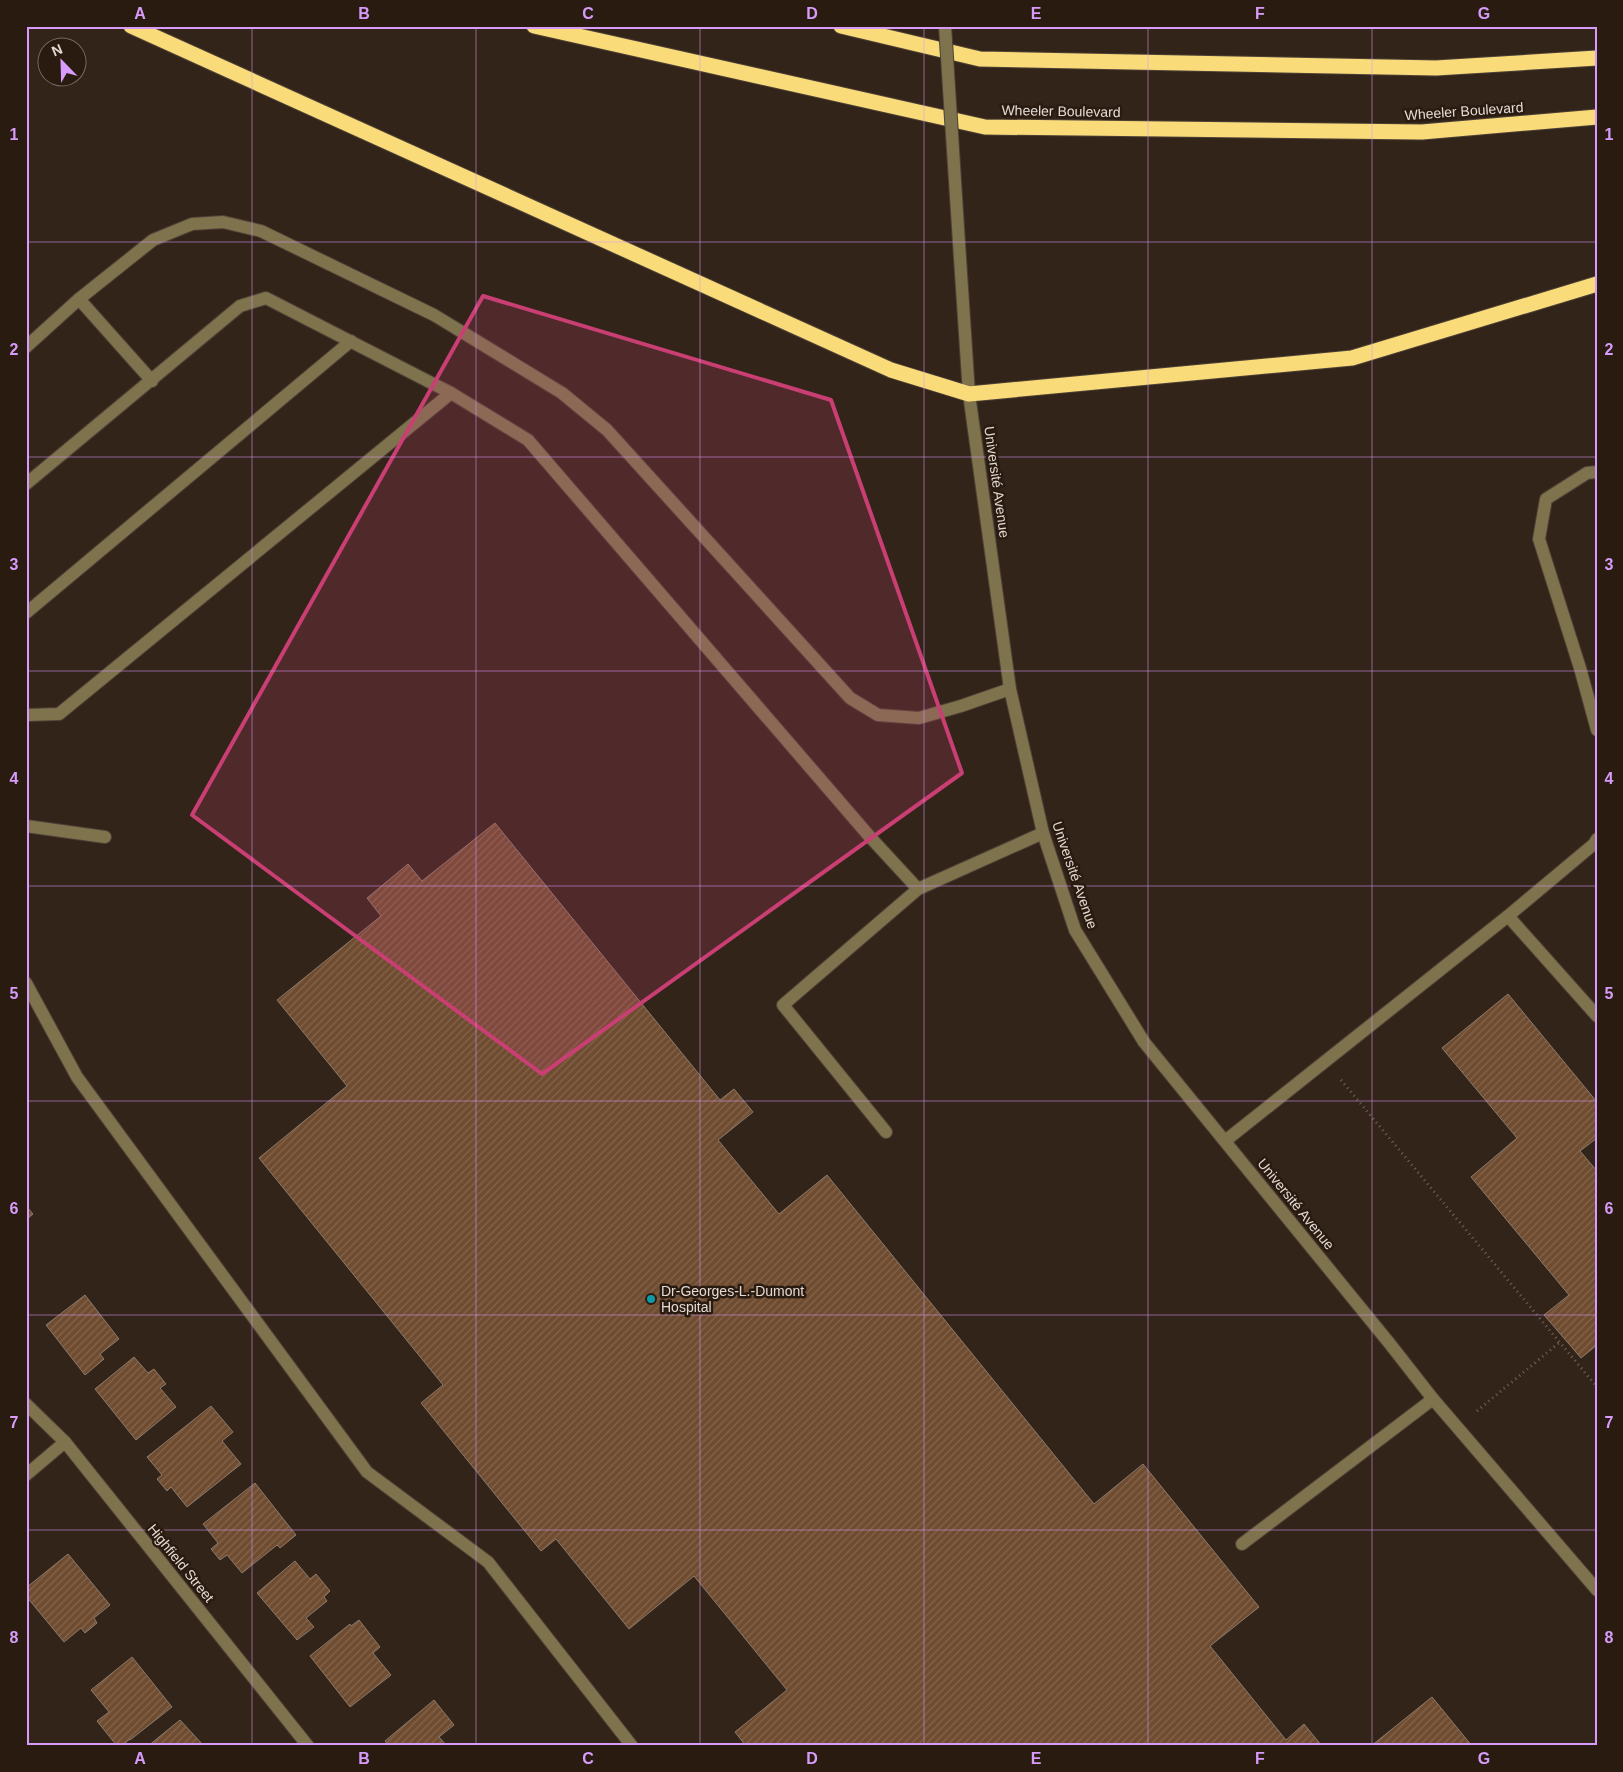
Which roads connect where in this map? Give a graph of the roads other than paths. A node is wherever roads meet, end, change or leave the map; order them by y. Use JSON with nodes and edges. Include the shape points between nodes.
{"nodes":[{"id":1,"x":131,"y":26,"type":"edge"},
{"id":2,"x":534,"y":26,"type":"edge"},
{"id":3,"x":841,"y":26,"type":"edge"},
{"id":4,"x":945,"y":26,"type":"edge"},
{"id":5,"x":1597,"y":58,"type":"edge"},
{"id":6,"x":1597,"y":117,"type":"edge"},
{"id":7,"x":1597,"y":284,"type":"edge"},
{"id":8,"x":79,"y":299,"type":"junction"},
{"id":9,"x":351,"y":342,"type":"junction"},
{"id":10,"x":26,"y":347,"type":"edge"},
{"id":11,"x":152,"y":381,"type":"junction"},
{"id":12,"x":451,"y":393,"type":"junction"},
{"id":13,"x":969,"y":394,"type":"junction"},
{"id":14,"x":1597,"y":472,"type":"edge"},
{"id":15,"x":26,"y":484,"type":"edge"},
{"id":16,"x":26,"y":613,"type":"edge"},
{"id":17,"x":1010,"y":689,"type":"junction"},
{"id":18,"x":26,"y":715,"type":"edge"},
{"id":19,"x":1597,"y":730,"type":"edge"},
{"id":20,"x":26,"y":826,"type":"edge"},
{"id":21,"x":1043,"y":833,"type":"junction"},
{"id":22,"x":105,"y":837,"type":"dead end"},
{"id":23,"x":1596,"y":843,"type":"edge"},
{"id":24,"x":918,"y":889,"type":"junction"},
{"id":25,"x":1508,"y":916,"type":"junction"},
{"id":26,"x":26,"y":983,"type":"edge"},
{"id":27,"x":1597,"y":1016,"type":"edge"},
{"id":28,"x":886,"y":1132,"type":"dead end"},
{"id":29,"x":1225,"y":1140,"type":"junction"},
{"id":30,"x":1433,"y":1399,"type":"junction"},
{"id":31,"x":26,"y":1404,"type":"edge"},
{"id":32,"x":65,"y":1442,"type":"junction"},
{"id":33,"x":26,"y":1475,"type":"edge"},
{"id":34,"x":1242,"y":1544,"type":"dead end"},
{"id":35,"x":1596,"y":1589,"type":"edge"},
{"id":36,"x":308,"y":1746,"type":"edge"},
{"id":37,"x":632,"y":1746,"type":"edge"}],
"edges":[{"from":1,"to":13,"type":"highway","via":[[890,370]]},
{"from":2,"to":6,"type":"highway","name":"Wheeler Boulevard","via":[[985,127],[1422,132]]},
{"from":3,"to":5,"type":"highway","via":[[980,58],[1436,68]]},
{"from":4,"to":13,"type":"street","name":"Université Avenue","bridge":true},
{"from":7,"to":13,"type":"highway","via":[[1352,358]]},
{"from":8,"to":10,"type":"street"},
{"from":8,"to":11,"type":"street"},
{"from":8,"to":17,"type":"street","via":[[153,240],[192,224],[223,222],[262,231],[434,315],[562,393],[607,430],[850,698],[878,715],[919,718]]},
{"from":9,"to":11,"type":"street","via":[[266,298],[240,306]]},
{"from":9,"to":12,"type":"street"},
{"from":9,"to":16,"type":"street"},
{"from":11,"to":15,"type":"street"},
{"from":12,"to":18,"type":"street","via":[[59,714]]},
{"from":12,"to":24,"type":"street","via":[[528,440]]},
{"from":13,"to":17,"type":"street","name":"Université Avenue"},
{"from":14,"to":19,"type":"street","via":[[1587,473],[1546,499],[1539,538]]},
{"from":17,"to":21,"type":"street","name":"Université Avenue"},
{"from":20,"to":22,"type":"street"},
{"from":21,"to":24,"type":"street"},
{"from":21,"to":29,"type":"street","name":"Université Avenue","via":[[1075,930],[1144,1042]]},
{"from":23,"to":25,"type":"street"},
{"from":24,"to":28,"type":"street","via":[[783,1005]]},
{"from":25,"to":27,"type":"street"},
{"from":25,"to":29,"type":"street"},
{"from":26,"to":37,"type":"street","via":[[77,1077],[367,1472],[488,1562]]},
{"from":29,"to":30,"type":"street","name":"Université Avenue"},
{"from":30,"to":34,"type":"street"},
{"from":30,"to":35,"type":"street","name":"Université Avenue"},
{"from":31,"to":32,"type":"street","name":"Highfield Street"},
{"from":32,"to":33,"type":"street"},
{"from":32,"to":36,"type":"street","name":"Highfield Street"}]}
